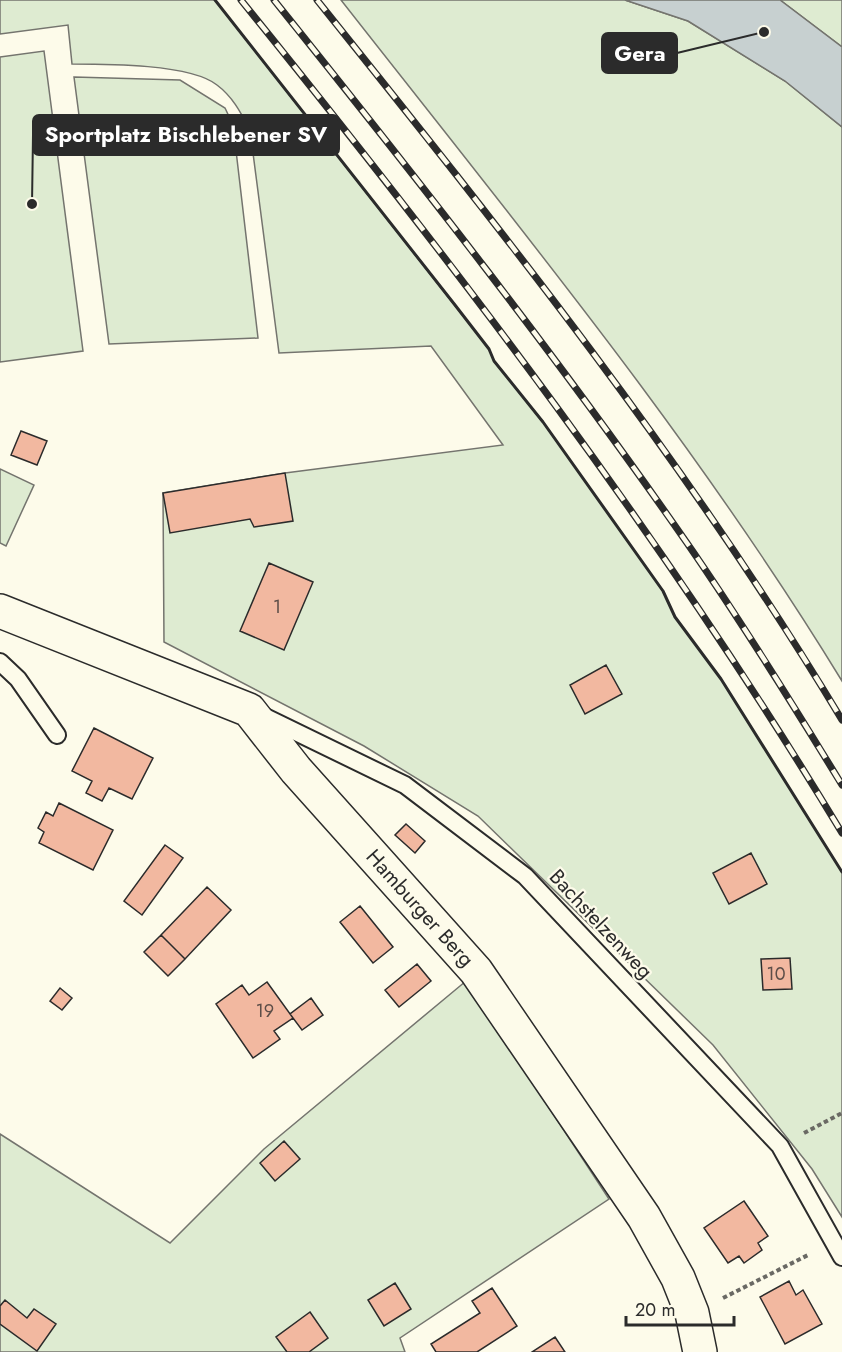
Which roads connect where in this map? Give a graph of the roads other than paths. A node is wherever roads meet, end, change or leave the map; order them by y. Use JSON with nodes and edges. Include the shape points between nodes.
{"nodes":[{"id":1,"x":0,"y":611,"type":"edge"},
{"id":2,"x":0,"y":662,"type":"edge"},
{"id":3,"x":249,"y":710,"type":"junction"},
{"id":4,"x":57,"y":735,"type":"dead end"},
{"id":5,"x":842,"y":1257,"type":"edge"},
{"id":6,"x":700,"y":1352,"type":"edge"}],
"edges":[{"from":1,"to":3,"type":"street"},
{"from":2,"to":4,"type":"lane","via":[[18,679]]},
{"from":3,"to":5,"type":"lane","name":"Bachstelzenweg","via":[[405,785],[525,876],[780,1146]]},
{"from":3,"to":6,"type":"street","name":"Hamburger Berg","via":[[296,770],[476,971],[644,1216],[678,1278],[692,1313]]}]}
